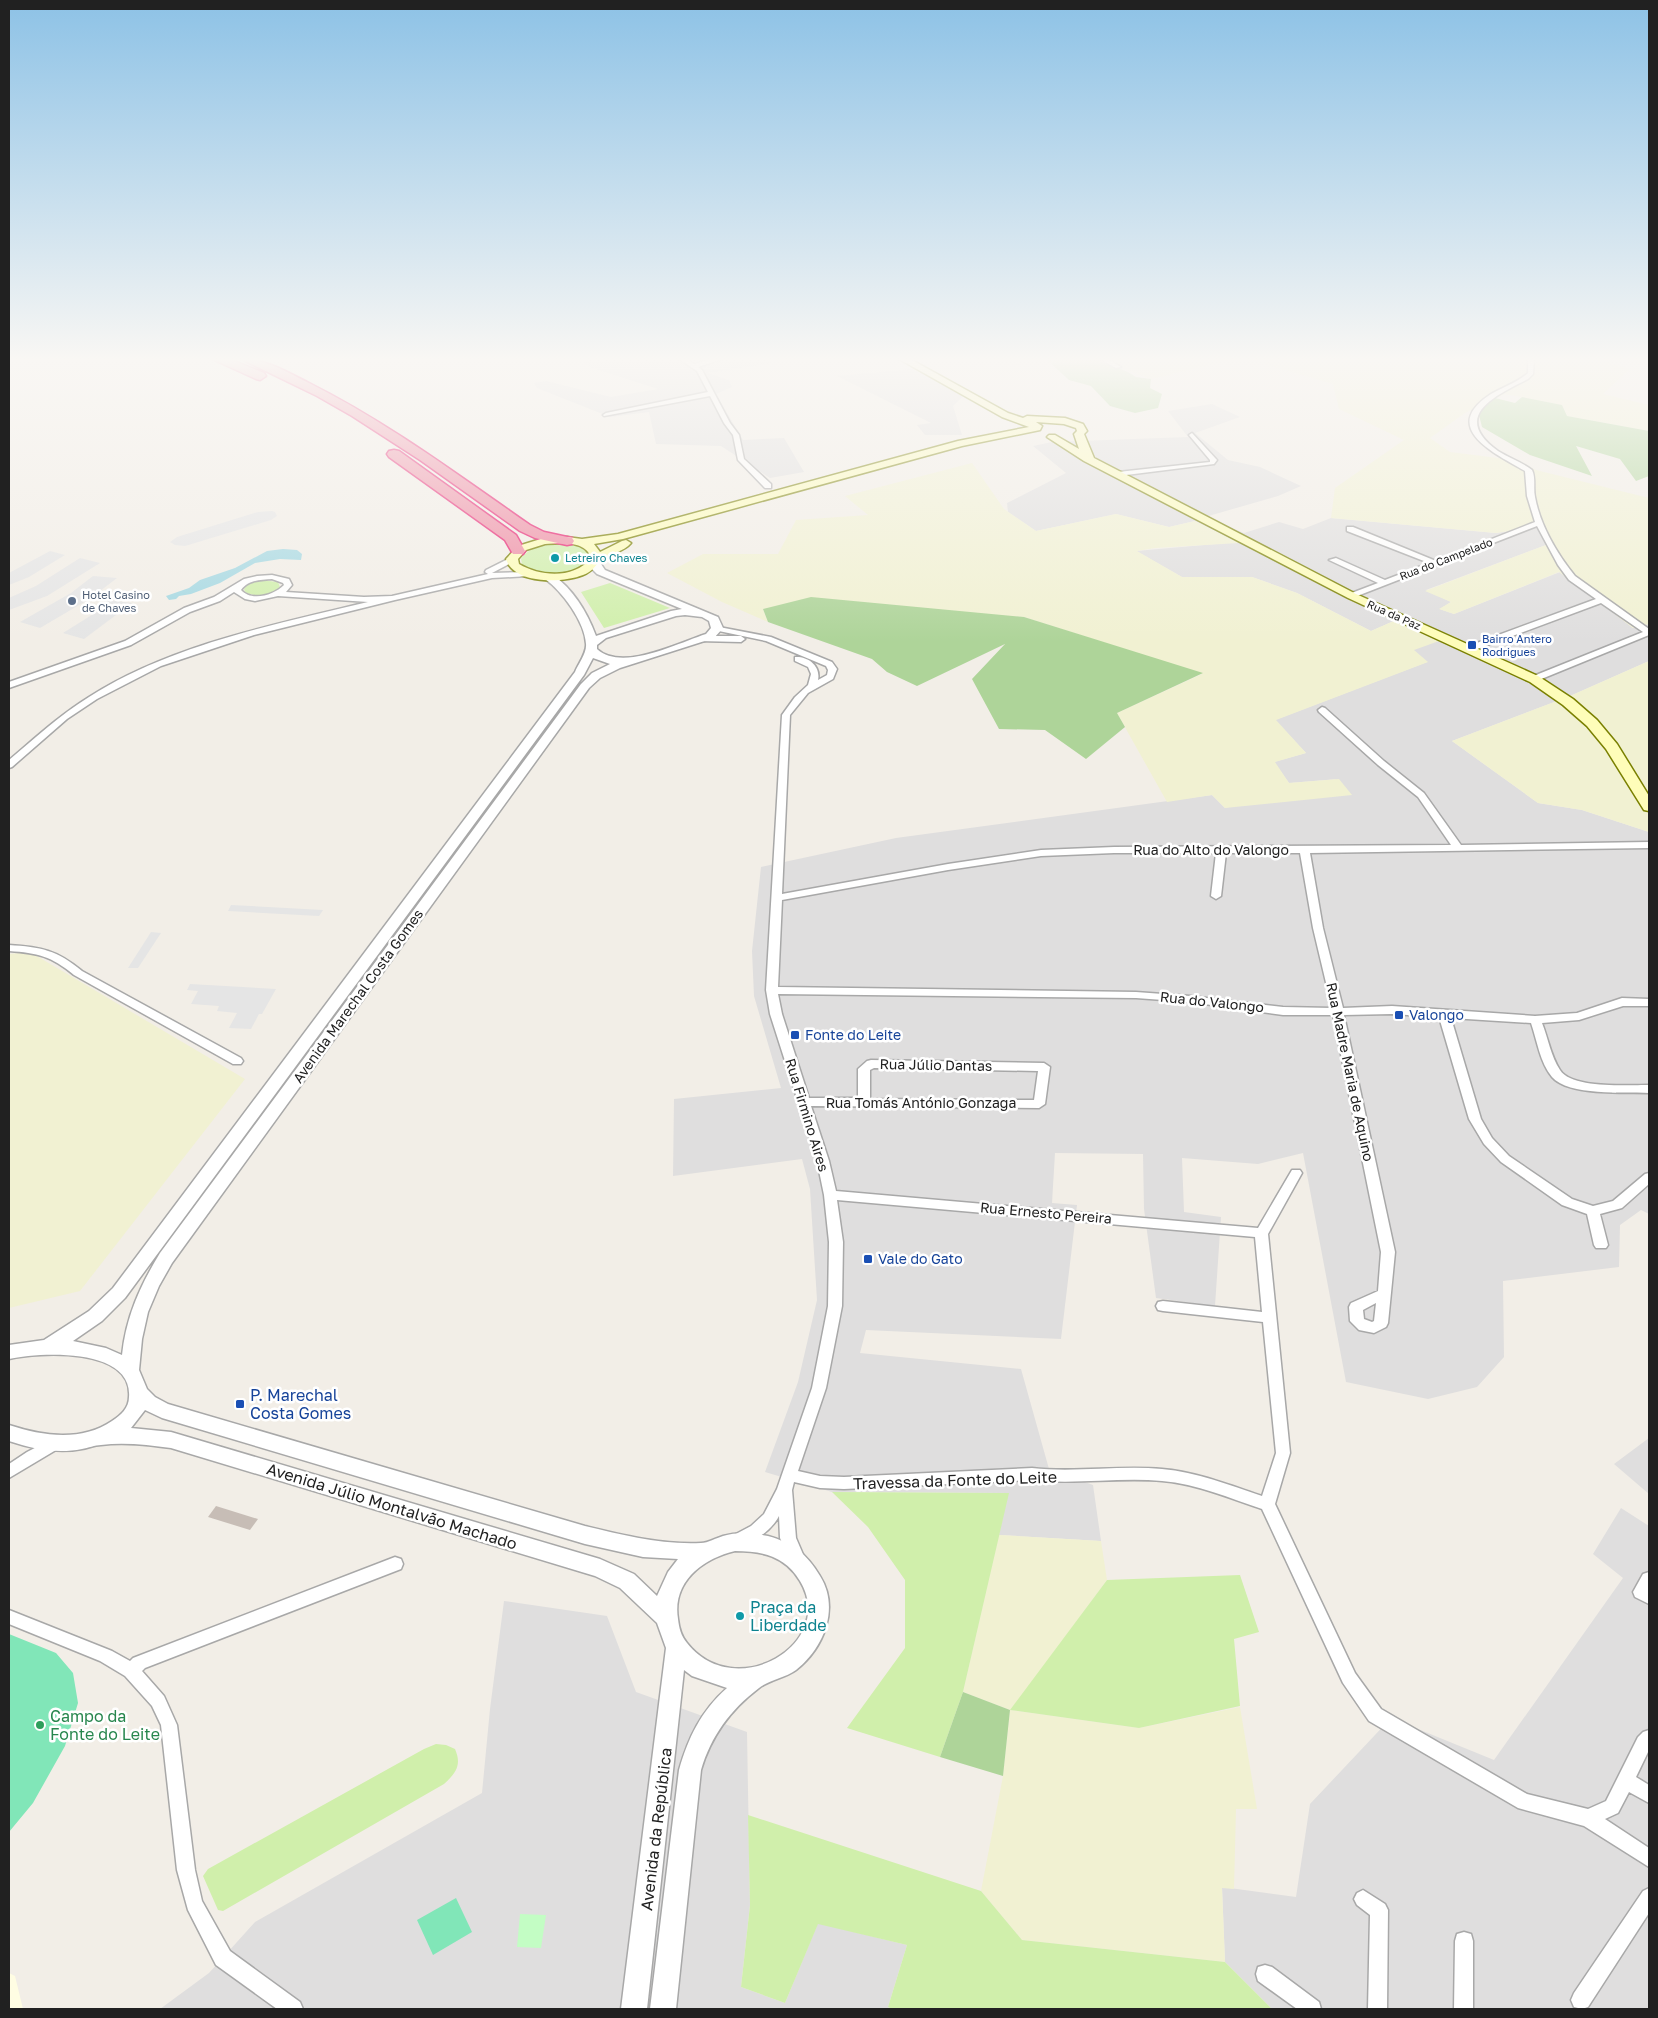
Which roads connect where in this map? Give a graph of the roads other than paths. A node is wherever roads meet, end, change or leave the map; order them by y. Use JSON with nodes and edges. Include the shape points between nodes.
{"nodes":[{"id":1,"x":393,"y":453,"type":"edge"},
{"id":2,"x":419,"y":453,"type":"edge"},
{"id":3,"x":740,"y":453,"type":"edge"},
{"id":4,"x":926,"y":453,"type":"edge"},
{"id":5,"x":945,"y":453,"type":"edge"},
{"id":6,"x":1079,"y":453,"type":"edge"},
{"id":7,"x":1088,"y":453,"type":"edge"},
{"id":8,"x":1208,"y":453,"type":"edge"},
{"id":9,"x":1499,"y":453,"type":"edge"},
{"id":10,"x":1102,"y":466,"type":"junction"},
{"id":11,"x":1118,"y":474,"type":"junction"},
{"id":12,"x":768,"y":486,"type":"dead end"},
{"id":13,"x":1539,"y":523,"type":"junction"},
{"id":14,"x":1350,"y":528,"type":"dead end"},
{"id":15,"x":574,"y":542,"type":"junction"},
{"id":16,"x":515,"y":555,"type":"junction"},
{"id":17,"x":1333,"y":560,"type":"dead end"},
{"id":18,"x":596,"y":561,"type":"junction"},
{"id":19,"x":1435,"y":563,"type":"junction"},
{"id":20,"x":526,"y":574,"type":"junction"},
{"id":21,"x":549,"y":577,"type":"junction"},
{"id":22,"x":476,"y":578,"type":"junction"},
{"id":23,"x":1385,"y":583,"type":"junction"},
{"id":24,"x":288,"y":585,"type":"junction"},
{"id":25,"x":237,"y":587,"type":"junction"},
{"id":26,"x":278,"y":594,"type":"junction"},
{"id":27,"x":317,"y":594,"type":"junction"},
{"id":28,"x":1352,"y":596,"type":"junction"},
{"id":29,"x":248,"y":598,"type":"junction"},
{"id":30,"x":393,"y":598,"type":"junction"},
{"id":31,"x":217,"y":599,"type":"junction"},
{"id":32,"x":1601,"y":600,"type":"junction"},
{"id":33,"x":704,"y":614,"type":"junction"},
{"id":34,"x":718,"y":628,"type":"junction"},
{"id":35,"x":1649,"y":632,"type":"edge"},
{"id":36,"x":701,"y":639,"type":"junction"},
{"id":37,"x":592,"y":647,"type":"junction"},
{"id":38,"x":1469,"y":649,"type":"junction"},
{"id":39,"x":638,"y":660,"type":"junction"},
{"id":40,"x":1534,"y":679,"type":"junction"},
{"id":41,"x":9,"y":685,"type":"edge"},
{"id":42,"x":812,"y":686,"type":"junction"},
{"id":43,"x":1322,"y":710,"type":"dead end"},
{"id":44,"x":9,"y":765,"type":"edge"},
{"id":45,"x":1649,"y":807,"type":"edge"},
{"id":46,"x":1649,"y":845,"type":"edge"},
{"id":47,"x":1458,"y":848,"type":"junction"},
{"id":48,"x":1221,"y":849,"type":"junction"},
{"id":49,"x":1305,"y":850,"type":"junction"},
{"id":50,"x":1216,"y":896,"type":"dead end"},
{"id":51,"x":776,"y":898,"type":"junction"},
{"id":52,"x":9,"y":948,"type":"edge"},
{"id":53,"x":772,"y":990,"type":"junction"},
{"id":54,"x":1649,"y":1002,"type":"edge"},
{"id":55,"x":1338,"y":1012,"type":"junction"},
{"id":56,"x":1444,"y":1013,"type":"junction"},
{"id":57,"x":1535,"y":1020,"type":"junction"},
{"id":58,"x":237,"y":1061,"type":"dead end"},
{"id":59,"x":1649,"y":1090,"type":"edge"},
{"id":60,"x":804,"y":1102,"type":"junction"},
{"id":61,"x":864,"y":1102,"type":"junction"},
{"id":62,"x":1039,"y":1104,"type":"joint"},
{"id":63,"x":1296,"y":1173,"type":"dead end"},
{"id":64,"x":1649,"y":1177,"type":"edge"},
{"id":65,"x":830,"y":1195,"type":"junction"},
{"id":66,"x":1593,"y":1211,"type":"junction"},
{"id":67,"x":1261,"y":1234,"type":"junction"},
{"id":68,"x":1601,"y":1245,"type":"dead end"},
{"id":69,"x":1384,"y":1294,"type":"dead end"},
{"id":70,"x":1163,"y":1306,"type":"dead end"},
{"id":71,"x":1270,"y":1318,"type":"junction"},
{"id":72,"x":50,"y":1345,"type":"junction"},
{"id":73,"x":9,"y":1352,"type":"edge"},
{"id":74,"x":130,"y":1371,"type":"junction"},
{"id":75,"x":139,"y":1393,"type":"junction"},
{"id":76,"x":9,"y":1433,"type":"edge"},
{"id":77,"x":102,"y":1437,"type":"junction"},
{"id":78,"x":58,"y":1443,"type":"junction"},
{"id":79,"x":9,"y":1472,"type":"edge"},
{"id":80,"x":790,"y":1474,"type":"junction"},
{"id":81,"x":784,"y":1490,"type":"junction"},
{"id":82,"x":1267,"y":1504,"type":"junction"},
{"id":83,"x":735,"y":1542,"type":"junction"},
{"id":84,"x":704,"y":1552,"type":"junction"},
{"id":85,"x":798,"y":1561,"type":"junction"},
{"id":86,"x":395,"y":1564,"type":"dead end"},
{"id":87,"x":1649,"y":1579,"type":"edge"},
{"id":88,"x":1649,"y":1597,"type":"edge"},
{"id":89,"x":9,"y":1617,"type":"edge"},
{"id":90,"x":665,"y":1617,"type":"junction"},
{"id":91,"x":676,"y":1649,"type":"junction"},
{"id":92,"x":131,"y":1671,"type":"junction"},
{"id":93,"x":754,"y":1678,"type":"junction"},
{"id":94,"x":1649,"y":1738,"type":"edge"},
{"id":95,"x":1626,"y":1781,"type":"junction"},
{"id":96,"x":1649,"y":1795,"type":"edge"},
{"id":97,"x":1588,"y":1818,"type":"junction"},
{"id":98,"x":1649,"y":1858,"type":"edge"},
{"id":99,"x":1649,"y":1897,"type":"edge"},
{"id":100,"x":1363,"y":1899,"type":"dead end"},
{"id":101,"x":1464,"y":1941,"type":"dead end"},
{"id":102,"x":1265,"y":1974,"type":"dead end"},
{"id":103,"x":1581,"y":2000,"type":"dead end"},
{"id":104,"x":293,"y":2009,"type":"edge"},
{"id":105,"x":634,"y":2009,"type":"edge"},
{"id":106,"x":663,"y":2009,"type":"edge"},
{"id":107,"x":1312,"y":2009,"type":"edge"},
{"id":108,"x":1378,"y":2009,"type":"edge"},
{"id":109,"x":1464,"y":2009,"type":"edge"}],
"edges":[{"from":1,"to":16,"type":"highway","via":[[511,538]]},
{"from":2,"to":15,"type":"highway","via":[[525,528],[540,535]]},
{"from":3,"to":12,"type":"street","via":[[741,460]]},
{"from":4,"to":15,"type":"main road","via":[[619,537]]},
{"from":5,"to":18,"type":"main road","via":[[638,538],[620,545]]},
{"from":6,"to":10,"type":"main road"},
{"from":7,"to":10,"type":"main road"},
{"from":8,"to":11,"type":"street","via":[[1214,460],[1204,465]]},
{"from":9,"to":13,"type":"street","via":[[1528,470]]},
{"from":10,"to":11,"type":"main road","name":"Rua da Paz"},
{"from":11,"to":28,"type":"main road","name":"Rua da Paz"},
{"from":13,"to":19,"type":"street","name":"Rua do Campelado"},
{"from":13,"to":32,"type":"street","via":[[1572,578]]},
{"from":14,"to":19,"type":"street"},
{"from":15,"to":16,"type":"main road","via":[[544,542]]},
{"from":15,"to":18,"type":"main road","via":[[591,547],[596,552]]},
{"from":16,"to":20,"type":"main road","via":[[514,566]]},
{"from":16,"to":22,"type":"street","via":[[493,571]]},
{"from":17,"to":23,"type":"street"},
{"from":18,"to":21,"type":"main road","via":[[580,572]]},
{"from":18,"to":33,"type":"street","via":[[596,568],[601,572]]},
{"from":19,"to":23,"type":"street","name":"Rua do Campelado"},
{"from":20,"to":21,"type":"main road"},
{"from":20,"to":22,"type":"street"},
{"from":21,"to":37,"type":"street","via":[[561,585],[586,623]]},
{"from":22,"to":30,"type":"street"},
{"from":23,"to":28,"type":"street","name":"Rua do Campelado"},
{"from":24,"to":25,"type":"street","via":[[283,579],[263,577],[248,580]]},
{"from":24,"to":26,"type":"street"},
{"from":24,"to":27,"type":"street"},
{"from":25,"to":29,"type":"street","via":[[238,594]]},
{"from":25,"to":31,"type":"street"},
{"from":26,"to":27,"type":"street"},
{"from":26,"to":29,"type":"street","via":[[266,601]]},
{"from":27,"to":30,"type":"street","via":[[353,599]]},
{"from":28,"to":38,"type":"main road","name":"Rua da Paz"},
{"from":29,"to":31,"type":"street"},
{"from":30,"to":44,"type":"street","via":[[251,633],[158,664],[94,697],[64,717]]},
{"from":31,"to":41,"type":"street","via":[[187,610],[128,643]]},
{"from":32,"to":35,"type":"street"},
{"from":32,"to":38,"type":"street"},
{"from":33,"to":34,"type":"street","via":[[714,619]]},
{"from":33,"to":37,"type":"street","via":[[675,613],[602,636]]},
{"from":34,"to":36,"type":"street"},
{"from":34,"to":42,"type":"street","name":"Rua Firmino Aires","via":[[768,639],[829,664],[832,667],[830,677]]},
{"from":35,"to":40,"type":"street"},
{"from":36,"to":39,"type":"street"},
{"from":36,"to":42,"type":"street","via":[[732,638],[755,642],[808,663],[814,669]]},
{"from":37,"to":39,"type":"street","via":[[601,658],[610,661]]},
{"from":37,"to":72,"type":"street","name":"Avenida Marechal Costa Gomes","via":[[580,673],[119,1293],[92,1321]]},
{"from":38,"to":40,"type":"main road","name":"Rua da Paz"},
{"from":39,"to":74,"type":"street","name":"Avenida Marechal Costa Gomes","via":[[609,668],[585,686],[172,1250],[143,1297],[134,1324]]},
{"from":40,"to":45,"type":"main road","name":"Rua da Paz","via":[[1592,723],[1612,747]]},
{"from":42,"to":51,"type":"street","name":"Rua Firmino Aires","via":[[796,700],[786,715]]},
{"from":43,"to":47,"type":"street","via":[[1422,795]]},
{"from":46,"to":47,"type":"street","name":"Rua do Alto do Valongo"},
{"from":47,"to":49,"type":"street","name":"Rua do Alto do Valongo"},
{"from":48,"to":49,"type":"street","name":"Rua do Alto do Valongo"},
{"from":48,"to":50,"type":"street"},
{"from":48,"to":51,"type":"street","name":"Rua do Alto do Valongo","via":[[1041,853]]},
{"from":49,"to":55,"type":"street","name":"Rua Madre Maria de Aquino","via":[[1318,928]]},
{"from":51,"to":53,"type":"street","name":"Rua Firmino Aires"},
{"from":52,"to":58,"type":"street","via":[[46,951],[59,956],[78,973]]},
{"from":53,"to":55,"type":"street","name":"Rua do Valongo","via":[[1136,994],[1283,1011]]},
{"from":53,"to":60,"type":"street","name":"Rua Firmino Aires","via":[[776,1014]]},
{"from":54,"to":57,"type":"street","name":"Rua do Valongo","via":[[1622,1002],[1579,1016]]},
{"from":55,"to":56,"type":"street","name":"Rua do Valongo","via":[[1392,1010]]},
{"from":55,"to":69,"type":"street","name":"Rua Madre Maria de Aquino","via":[[1388,1252]]},
{"from":56,"to":57,"type":"street","name":"Rua do Valongo"},
{"from":56,"to":66,"type":"street","via":[[1475,1119],[1488,1141],[1505,1159],[1567,1202]]},
{"from":57,"to":59,"type":"street","via":[[1557,1075],[1565,1082]]},
{"from":60,"to":61,"type":"street","name":"Rua Tomás António Gonzaga"},
{"from":60,"to":65,"type":"street","name":"Rua Firmino Aires"},
{"from":61,"to":62,"type":"street","name":"Rua Tomás António Gonzaga"},
{"from":61,"to":62,"type":"street","name":"Rua Júlio Dantas","via":[[864,1069],[870,1064],[1044,1067]]},
{"from":63,"to":67,"type":"street"},
{"from":64,"to":66,"type":"street","via":[[1617,1205]]},
{"from":65,"to":67,"type":"street","name":"Rua Ernesto Pereira"},
{"from":65,"to":80,"type":"street","name":"Rua Firmino Aires","via":[[836,1242],[835,1306],[819,1388]]},
{"from":66,"to":68,"type":"street"},
{"from":67,"to":71,"type":"street"},
{"from":70,"to":71,"type":"street"},
{"from":71,"to":82,"type":"street","via":[[1283,1453]]},
{"from":72,"to":73,"type":"street"},
{"from":72,"to":74,"type":"street","via":[[92,1351],[111,1358]]},
{"from":74,"to":75,"type":"street"},
{"from":75,"to":77,"type":"street","via":[[137,1406],[129,1419]]},
{"from":75,"to":84,"type":"street","name":"Avenida Júlio Montalvão Machado","via":[[162,1410],[585,1535],[652,1549]]},
{"from":76,"to":78,"type":"street","via":[[28,1440]]},
{"from":77,"to":78,"type":"street"},
{"from":77,"to":90,"type":"street","name":"Avenida Júlio Montalvão Machado","via":[[171,1440],[600,1568],[627,1581]]},
{"from":78,"to":79,"type":"street"},
{"from":80,"to":81,"type":"street","name":"Rua Firmino Aires"},
{"from":80,"to":82,"type":"street","name":"Travessa da Fonte do Leite","via":[[820,1482],[844,1483],[1032,1474],[1153,1475],[1203,1483]]},
{"from":81,"to":83,"type":"street","name":"Rua Firmino Aires","via":[[769,1519],[756,1531]]},
{"from":81,"to":85,"type":"street","via":[[788,1538]]},
{"from":82,"to":97,"type":"street","via":[[1349,1678],[1375,1714],[1524,1802]]},
{"from":83,"to":84,"type":"street"},
{"from":83,"to":85,"type":"street","via":[[758,1542],[780,1549]]},
{"from":84,"to":90,"type":"street","via":[[674,1579],[666,1597]]},
{"from":85,"to":93,"type":"street","via":[[812,1578],[819,1598],[819,1619],[811,1640],[797,1657],[777,1671]]},
{"from":86,"to":92,"type":"street","via":[[139,1663]]},
{"from":87,"to":88,"type":"street","via":[[1641,1592]]},
{"from":89,"to":92,"type":"street","via":[[106,1656]]},
{"from":90,"to":91,"type":"street"},
{"from":91,"to":93,"type":"street","via":[[691,1664],[710,1674],[731,1679]]},
{"from":91,"to":105,"type":"street","name":"Avenida da República"},
{"from":92,"to":104,"type":"street","via":[[158,1701],[169,1726],[186,1870],[194,1904],[223,1958]]},
{"from":93,"to":106,"type":"street","name":"Avenida da República","via":[[722,1706],[705,1727],[694,1752]]},
{"from":94,"to":95,"type":"street"},
{"from":95,"to":96,"type":"street"},
{"from":95,"to":97,"type":"street","via":[[1612,1807]]},
{"from":97,"to":98,"type":"street"},
{"from":99,"to":103,"type":"street"},
{"from":100,"to":108,"type":"street","via":[[1379,1910]]},
{"from":101,"to":109,"type":"street"},
{"from":102,"to":107,"type":"street"}]}
